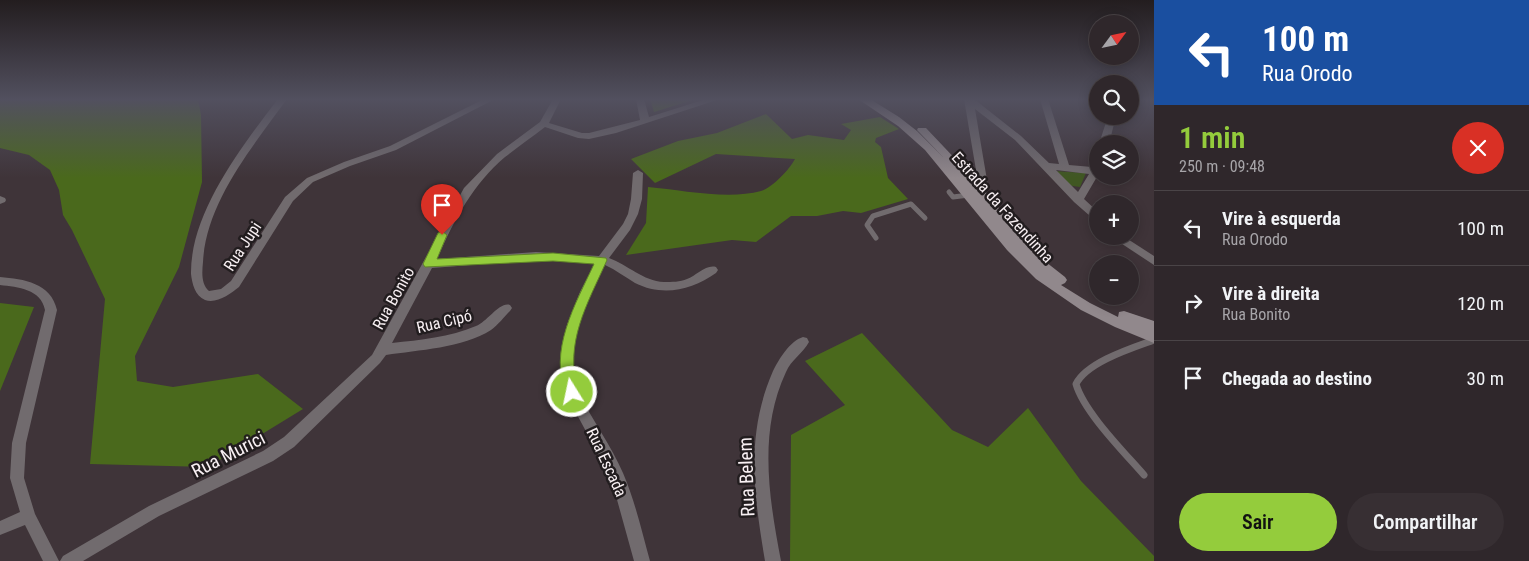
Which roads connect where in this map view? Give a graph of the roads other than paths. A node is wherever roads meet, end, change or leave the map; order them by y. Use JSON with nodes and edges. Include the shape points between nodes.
{"nodes":[{"id":1,"x":265,"y":125,"type":"edge"},
{"id":2,"x":439,"y":125,"type":"edge"},
{"id":3,"x":542,"y":125,"type":"edge"},
{"id":4,"x":548,"y":125,"type":"edge"},
{"id":5,"x":630,"y":125,"type":"edge"},
{"id":6,"x":903,"y":125,"type":"edge"},
{"id":7,"x":916,"y":125,"type":"edge"},
{"id":8,"x":973,"y":125,"type":"edge"},
{"id":9,"x":1002,"y":125,"type":"edge"},
{"id":10,"x":1052,"y":125,"type":"edge"},
{"id":11,"x":1044,"y":166,"type":"junction"},
{"id":12,"x":1065,"y":167,"type":"junction"},
{"id":13,"x":1089,"y":167,"type":"edge"},
{"id":14,"x":638,"y":173,"type":"dead end"},
{"id":15,"x":1089,"y":180,"type":"edge"},
{"id":16,"x":970,"y":191,"type":"junction"},
{"id":17,"x":951,"y":194,"type":"dead end"},
{"id":18,"x":1078,"y":200,"type":"junction"},
{"id":19,"x":1089,"y":210,"type":"edge"},
{"id":20,"x":925,"y":218,"type":"dead end"},
{"id":21,"x":876,"y":238,"type":"dead end"},
{"id":22,"x":1129,"y":245,"type":"edge"},
{"id":23,"x":602,"y":260,"type":"junction"},
{"id":24,"x":1154,"y":261,"type":"edge"},
{"id":25,"x":429,"y":264,"type":"junction"},
{"id":26,"x":712,"y":270,"type":"dead end"},
{"id":27,"x":0,"y":281,"type":"edge"},
{"id":28,"x":506,"y":308,"type":"dead end"},
{"id":29,"x":1154,"y":327,"type":"edge"},
{"id":30,"x":1154,"y":339,"type":"edge"},
{"id":31,"x":803,"y":342,"type":"dead end"},
{"id":32,"x":382,"y":350,"type":"junction"},
{"id":33,"x":1144,"y":475,"type":"dead end"},
{"id":34,"x":28,"y":516,"type":"junction"},
{"id":35,"x":0,"y":528,"type":"edge"},
{"id":36,"x":51,"y":561,"type":"edge"},
{"id":37,"x":68,"y":561,"type":"edge"},
{"id":38,"x":642,"y":561,"type":"edge"},
{"id":39,"x":773,"y":561,"type":"edge"}],
"edges":[{"from":1,"to":2,"type":"street","name":"Rua Jupi","via":[[220,189],[205,222],[200,240],[197,282],[207,296],[224,293],[235,284],[289,199],[310,180],[393,148]]},
{"from":3,"to":25,"type":"street","name":"Rua Bonito","via":[[500,156],[468,190]]},
{"from":4,"to":5,"type":"street","via":[[589,136]]},
{"from":6,"to":16,"type":"main road","name":"Estrada da Fazendinha"},
{"from":7,"to":16,"type":"main road","name":"Estrada da Fazendinha"},
{"from":8,"to":16,"type":"street","via":[[983,186]]},
{"from":9,"to":11,"type":"street"},
{"from":10,"to":12,"type":"street"},
{"from":11,"to":12,"type":"street"},
{"from":11,"to":18,"type":"street"},
{"from":12,"to":13,"type":"street"},
{"from":14,"to":23,"type":"street","name":"Rua Escada","via":[[633,215]]},
{"from":15,"to":18,"type":"street"},
{"from":16,"to":17,"type":"lane"},
{"from":16,"to":29,"type":"main road","name":"Estrada da Fazendinha","via":[[1033,258],[1064,284],[1114,312]]},
{"from":16,"to":30,"type":"main road","name":"Estrada da Fazendinha","via":[[1026,263],[1052,284],[1096,313]]},
{"from":18,"to":19,"type":"street"},
{"from":20,"to":21,"type":"lane","via":[[911,204],[873,216],[867,226]]},
{"from":22,"to":24,"type":"street"},
{"from":23,"to":25,"type":"street","via":[[553,257]]},
{"from":23,"to":26,"type":"street","via":[[656,285],[686,285]]},
{"from":23,"to":38,"type":"street","name":"Rua Escada","via":[[570,334],[568,377],[572,392],[616,476]]},
{"from":25,"to":32,"type":"street","name":"Rua Bonito"},
{"from":27,"to":34,"type":"street","via":[[38,290],[51,302],[19,443],[17,478]]},
{"from":28,"to":32,"type":"street","name":"Rua Cipó","via":[[478,331],[436,342]]},
{"from":30,"to":33,"type":"lane","via":[[1085,372],[1076,384],[1076,391]]},
{"from":31,"to":39,"type":"street","name":"Rua Belem","via":[[782,366],[771,391],[762,431],[761,479]]},
{"from":32,"to":37,"type":"street","name":"Rua Murici","via":[[282,446],[154,511]]},
{"from":34,"to":35,"type":"street"},
{"from":34,"to":36,"type":"street"}]}
